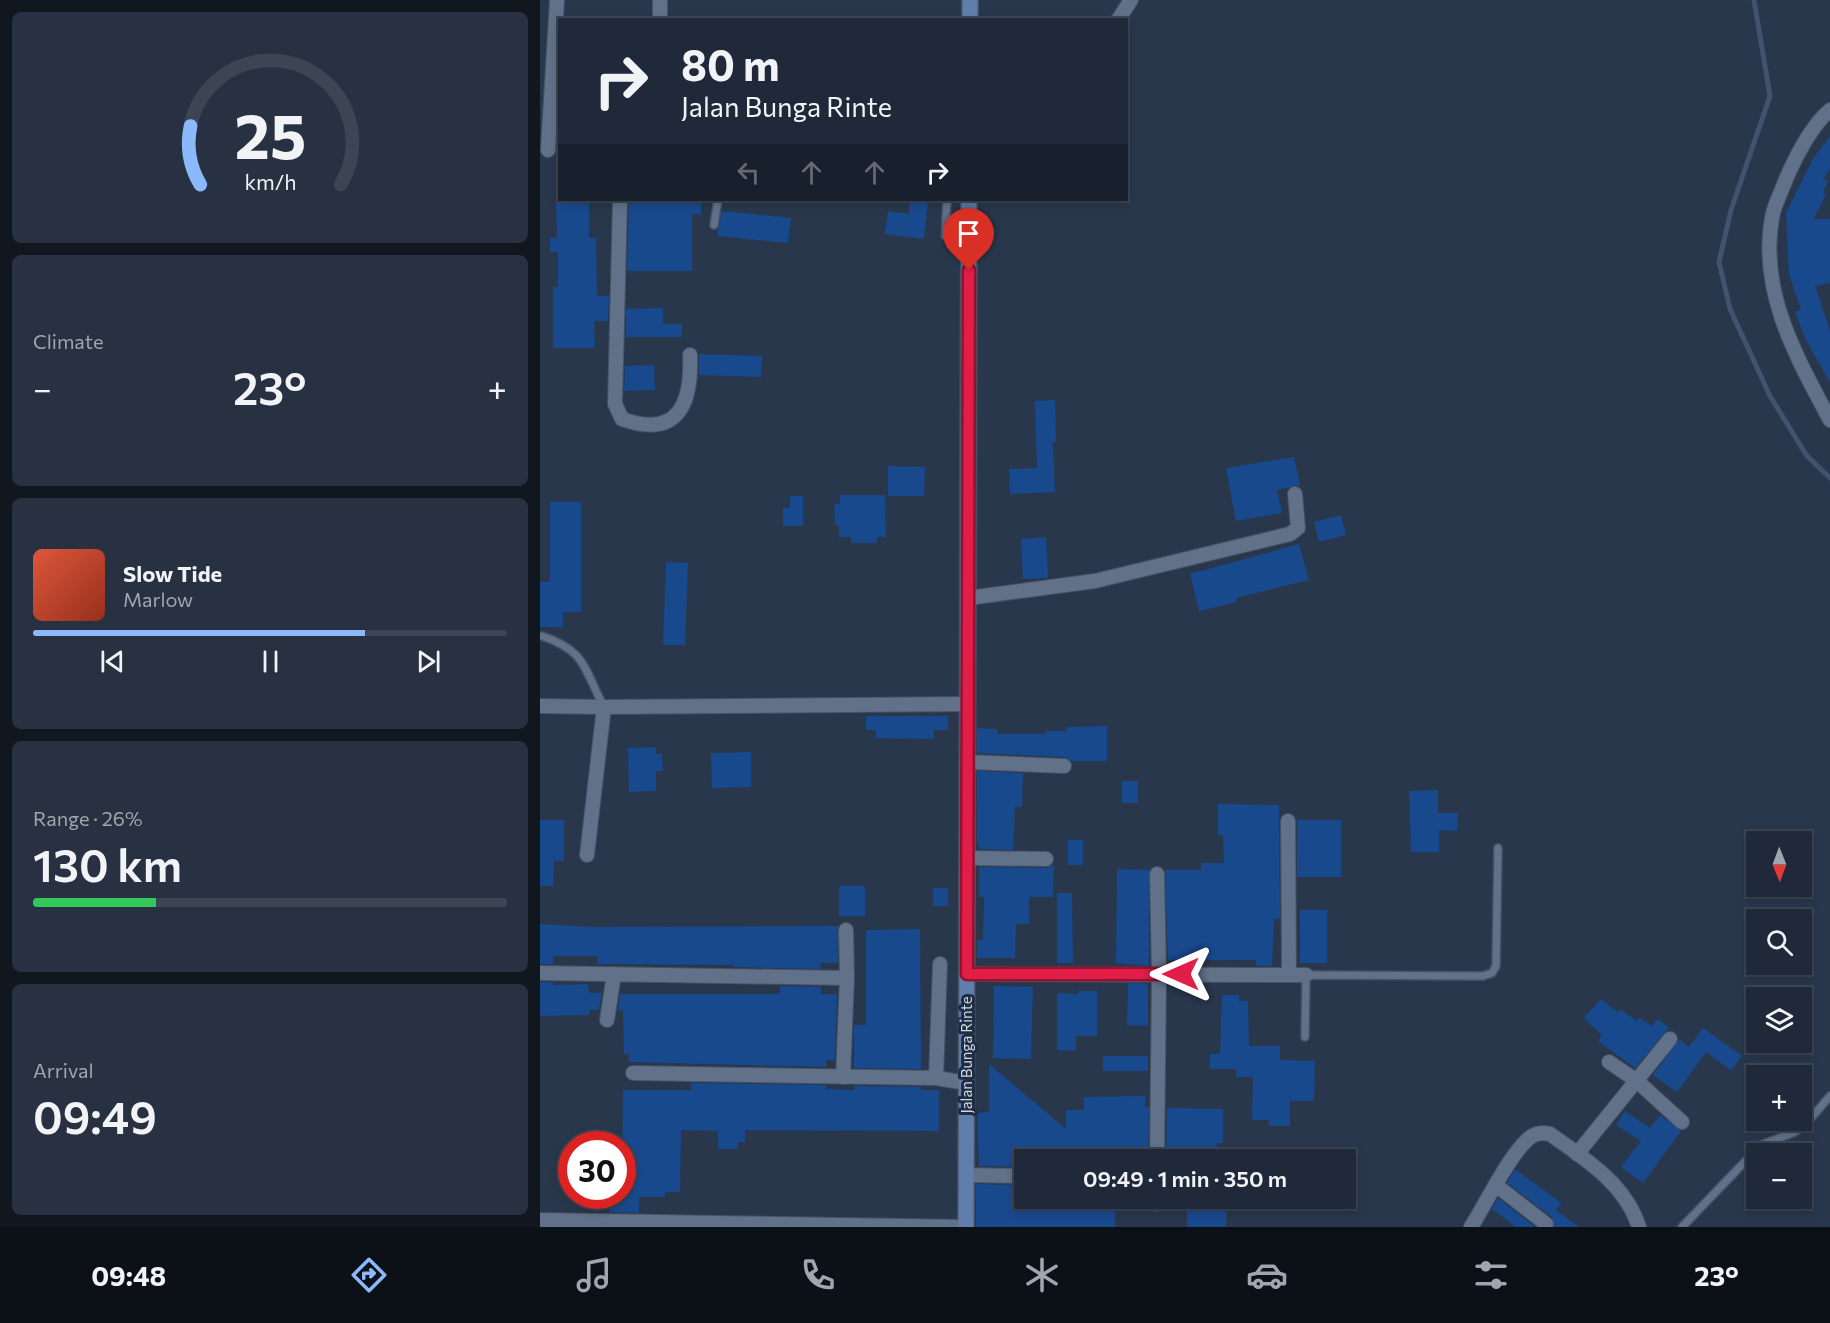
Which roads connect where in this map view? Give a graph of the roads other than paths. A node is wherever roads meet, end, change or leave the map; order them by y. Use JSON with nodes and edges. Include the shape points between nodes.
{"nodes":[{"id":1,"x":557,"y":0,"type":"edge"},
{"id":2,"x":660,"y":0,"type":"edge"},
{"id":3,"x":970,"y":0,"type":"edge"},
{"id":4,"x":1131,"y":0,"type":"edge"},
{"id":5,"x":660,"y":18,"type":"edge"},
{"id":6,"x":970,"y":18,"type":"edge"},
{"id":7,"x":1119,"y":18,"type":"edge"},
{"id":8,"x":1830,"y":110,"type":"edge"},
{"id":9,"x":549,"y":150,"type":"edge"},
{"id":10,"x":620,"y":201,"type":"edge"},
{"id":11,"x":718,"y":201,"type":"edge"},
{"id":12,"x":947,"y":201,"type":"edge"},
{"id":13,"x":969,"y":201,"type":"edge"},
{"id":14,"x":714,"y":225,"type":"dead end"},
{"id":15,"x":945,"y":236,"type":"dead end"},
{"id":16,"x":690,"y":355,"type":"dead end"},
{"id":17,"x":1830,"y":420,"type":"edge"},
{"id":18,"x":1295,"y":494,"type":"dead end"},
{"id":19,"x":968,"y":598,"type":"junction"},
{"id":20,"x":542,"y":636,"type":"dead end"},
{"id":21,"x":968,"y":704,"type":"junction"},
{"id":22,"x":540,"y":706,"type":"edge"},
{"id":23,"x":604,"y":707,"type":"junction"},
{"id":24,"x":968,"y":762,"type":"junction"},
{"id":25,"x":1064,"y":766,"type":"dead end"},
{"id":26,"x":1288,"y":821,"type":"dead end"},
{"id":27,"x":1498,"y":848,"type":"dead end"},
{"id":28,"x":587,"y":855,"type":"dead end"},
{"id":29,"x":967,"y":858,"type":"junction"},
{"id":30,"x":1046,"y":859,"type":"dead end"},
{"id":31,"x":1157,"y":874,"type":"dead end"},
{"id":32,"x":846,"y":930,"type":"dead end"},
{"id":33,"x":940,"y":964,"type":"dead end"},
{"id":34,"x":1290,"y":973,"type":"junction"},
{"id":35,"x":540,"y":974,"type":"edge"},
{"id":36,"x":614,"y":974,"type":"junction"},
{"id":37,"x":967,"y":974,"type":"junction"},
{"id":38,"x":1160,"y":974,"type":"junction"},
{"id":39,"x":1306,"y":975,"type":"junction"},
{"id":40,"x":847,"y":978,"type":"junction"},
{"id":41,"x":607,"y":1020,"type":"dead end"},
{"id":42,"x":1305,"y":1037,"type":"dead end"},
{"id":43,"x":1670,"y":1039,"type":"dead end"},
{"id":44,"x":1609,"y":1062,"type":"dead end"},
{"id":45,"x":633,"y":1073,"type":"dead end"},
{"id":46,"x":843,"y":1077,"type":"junction"},
{"id":47,"x":936,"y":1078,"type":"junction"},
{"id":48,"x":1637,"y":1081,"type":"junction"},
{"id":49,"x":967,"y":1083,"type":"junction"},
{"id":50,"x":1830,"y":1096,"type":"edge"},
{"id":51,"x":1682,"y":1122,"type":"dead end"},
{"id":52,"x":1157,"y":1149,"type":"edge"},
{"id":53,"x":1577,"y":1154,"type":"junction"},
{"id":54,"x":966,"y":1175,"type":"junction"},
{"id":55,"x":1014,"y":1176,"type":"edge"},
{"id":56,"x":1497,"y":1186,"type":"junction"},
{"id":57,"x":540,"y":1220,"type":"edge"},
{"id":58,"x":1546,"y":1224,"type":"dead end"},
{"id":59,"x":966,"y":1227,"type":"edge"},
{"id":60,"x":1471,"y":1227,"type":"edge"},
{"id":61,"x":1639,"y":1227,"type":"edge"},
{"id":62,"x":1682,"y":1227,"type":"edge"}],
"edges":[{"from":1,"to":9,"type":"street"},
{"from":2,"to":5,"type":"street"},
{"from":3,"to":6,"type":"street"},
{"from":4,"to":7,"type":"street"},
{"from":8,"to":17,"type":"street","via":[[1820,119],[1793,163],[1773,213],[1769,264],[1787,337]]},
{"from":10,"to":16,"type":"street","via":[[615,404],[622,418],[654,424],[676,417],[691,378]]},
{"from":11,"to":14,"type":"lane"},
{"from":12,"to":15,"type":"lane"},
{"from":13,"to":19,"type":"street","name":"Jalan Bunga Rinte"},
{"from":18,"to":19,"type":"street","via":[[1298,528],[1290,534],[1095,581]]},
{"from":19,"to":21,"type":"street","name":"Jalan Bunga Rinte"},
{"from":20,"to":23,"type":"lane","via":[[563,643],[577,654]]},
{"from":21,"to":23,"type":"street"},
{"from":21,"to":24,"type":"street","name":"Jalan Bunga Rinte"},
{"from":22,"to":23,"type":"street"},
{"from":23,"to":28,"type":"street"},
{"from":24,"to":25,"type":"street"},
{"from":24,"to":29,"type":"street","name":"Jalan Bunga Rinte"},
{"from":26,"to":34,"type":"street"},
{"from":27,"to":39,"type":"lane","via":[[1496,966],[1492,973]]},
{"from":29,"to":30,"type":"street"},
{"from":29,"to":37,"type":"street","name":"Jalan Bunga Rinte"},
{"from":31,"to":38,"type":"street"},
{"from":32,"to":40,"type":"street"},
{"from":33,"to":47,"type":"street"},
{"from":34,"to":38,"type":"street"},
{"from":34,"to":39,"type":"street"},
{"from":35,"to":36,"type":"street"},
{"from":36,"to":40,"type":"street"},
{"from":36,"to":41,"type":"street"},
{"from":37,"to":38,"type":"street"},
{"from":37,"to":49,"type":"street","name":"Jalan Bunga Rinte"},
{"from":38,"to":52,"type":"street"},
{"from":39,"to":42,"type":"lane"},
{"from":40,"to":46,"type":"street"},
{"from":43,"to":48,"type":"street"},
{"from":44,"to":48,"type":"street"},
{"from":45,"to":46,"type":"street"},
{"from":46,"to":47,"type":"street"},
{"from":47,"to":49,"type":"street"},
{"from":48,"to":51,"type":"street"},
{"from":48,"to":53,"type":"street"},
{"from":49,"to":54,"type":"street","name":"Jalan Bunga Rinte"},
{"from":50,"to":62,"type":"lane","via":[[1795,1132],[1761,1144]]},
{"from":53,"to":56,"type":"street","via":[[1550,1134],[1540,1132],[1515,1153]]},
{"from":53,"to":61,"type":"street","via":[[1621,1190]]},
{"from":54,"to":55,"type":"street"},
{"from":54,"to":59,"type":"street","name":"Jalan Bunga Rinte"},
{"from":56,"to":58,"type":"street"},
{"from":56,"to":60,"type":"street"},
{"from":57,"to":59,"type":"street"}]}
